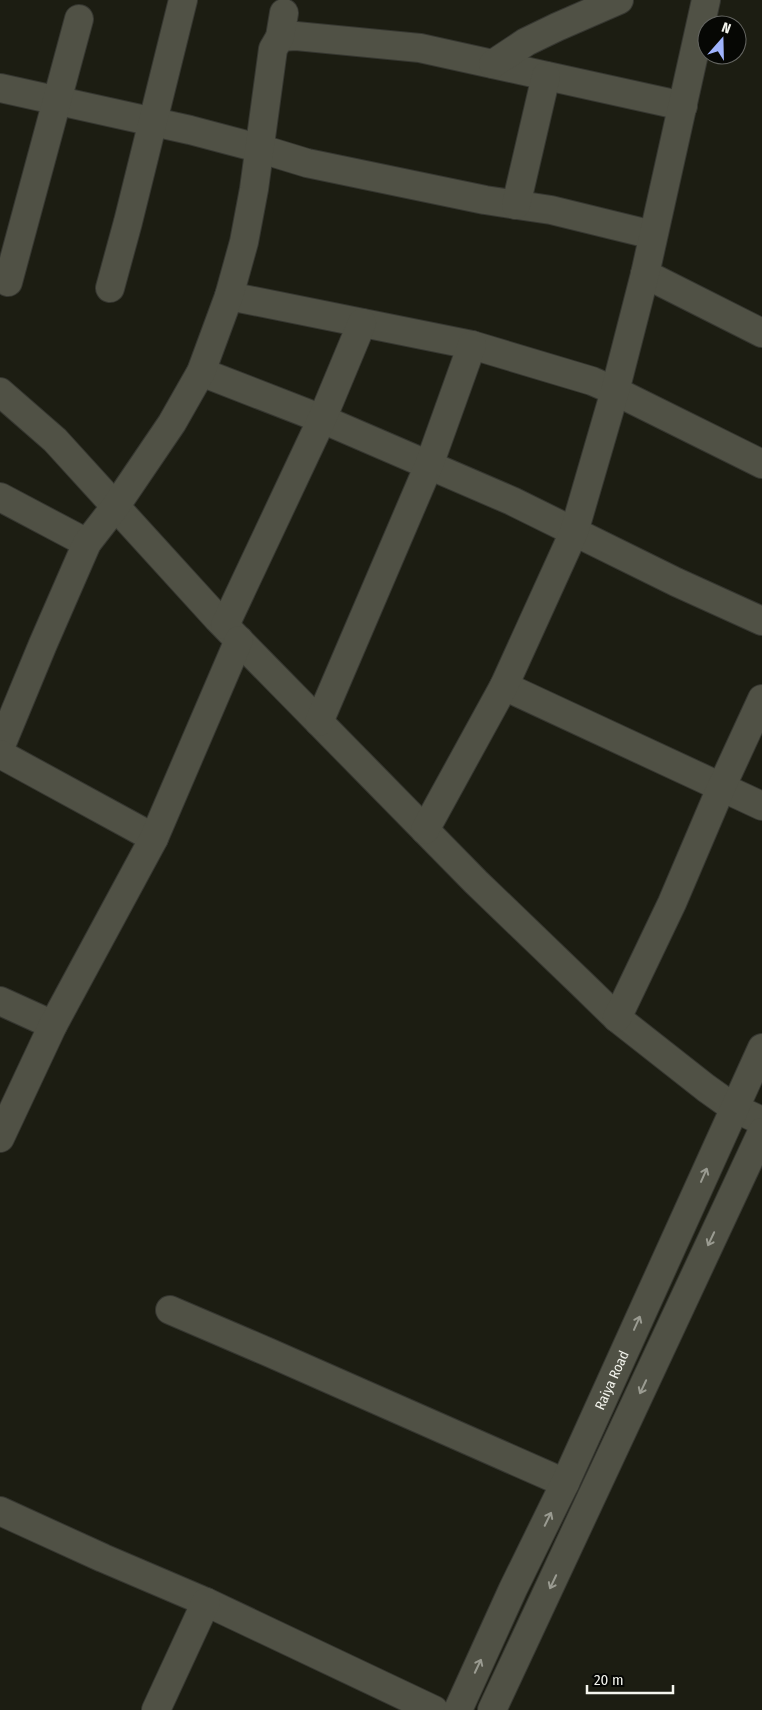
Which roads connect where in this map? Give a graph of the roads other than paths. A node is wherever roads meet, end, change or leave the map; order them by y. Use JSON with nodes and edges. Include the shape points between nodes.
{"nodes":[{"id":1,"x":183,"y":0,"type":"edge"},
{"id":2,"x":619,"y":0,"type":"edge"},
{"id":3,"x":706,"y":0,"type":"edge"},
{"id":4,"x":79,"y":19,"type":"dead end"},
{"id":5,"x":493,"y":64,"type":"junction"},
{"id":6,"x":546,"y":76,"type":"junction"},
{"id":7,"x":0,"y":88,"type":"edge"},
{"id":8,"x":57,"y":101,"type":"junction"},
{"id":9,"x":683,"y":106,"type":"junction"},
{"id":10,"x":152,"y":122,"type":"junction"},
{"id":11,"x":258,"y":148,"type":"junction"},
{"id":12,"x":516,"y":204,"type":"junction"},
{"id":13,"x":653,"y":235,"type":"junction"},
{"id":14,"x":645,"y":274,"type":"junction"},
{"id":15,"x":8,"y":282,"type":"dead end"},
{"id":16,"x":110,"y":288,"type":"dead end"},
{"id":17,"x":229,"y":296,"type":"junction"},
{"id":18,"x":362,"y":323,"type":"junction"},
{"id":19,"x":762,"y":333,"type":"edge"},
{"id":20,"x":472,"y":345,"type":"junction"},
{"id":21,"x":201,"y":372,"type":"junction"},
{"id":22,"x":615,"y":391,"type":"junction"},
{"id":23,"x":0,"y":392,"type":"edge"},
{"id":24,"x":322,"y":419,"type":"junction"},
{"id":25,"x":762,"y":464,"type":"edge"},
{"id":26,"x":429,"y":465,"type":"junction"},
{"id":27,"x":0,"y":497,"type":"edge"},
{"id":28,"x":115,"y":507,"type":"junction"},
{"id":29,"x":574,"y":532,"type":"junction"},
{"id":30,"x":87,"y":543,"type":"junction"},
{"id":31,"x":762,"y":621,"type":"edge"},
{"id":32,"x":232,"y":633,"type":"junction"},
{"id":33,"x":504,"y":686,"type":"junction"},
{"id":34,"x":762,"y":699,"type":"edge"},
{"id":35,"x":320,"y":722,"type":"junction"},
{"id":36,"x":0,"y":748,"type":"edge"},
{"id":37,"x":0,"y":754,"type":"edge"},
{"id":38,"x":721,"y":788,"type":"junction"},
{"id":39,"x":762,"y":806,"type":"edge"},
{"id":40,"x":425,"y":830,"type":"junction"},
{"id":41,"x":154,"y":838,"type":"junction"},
{"id":42,"x":0,"y":1001,"type":"edge"},
{"id":43,"x":618,"y":1018,"type":"junction"},
{"id":44,"x":53,"y":1025,"type":"junction"},
{"id":45,"x":762,"y":1048,"type":"edge"},
{"id":46,"x":734,"y":1108,"type":"junction"},
{"id":47,"x":762,"y":1121,"type":"edge"},
{"id":48,"x":762,"y":1132,"type":"edge"},
{"id":49,"x":0,"y":1138,"type":"edge"},
{"id":50,"x":170,"y":1310,"type":"dead end"},
{"id":51,"x":565,"y":1483,"type":"junction"},
{"id":52,"x":0,"y":1511,"type":"edge"},
{"id":53,"x":206,"y":1602,"type":"junction"},
{"id":54,"x":156,"y":1710,"type":"edge"},
{"id":55,"x":434,"y":1710,"type":"edge"},
{"id":56,"x":458,"y":1710,"type":"edge"},
{"id":57,"x":492,"y":1710,"type":"edge"}],
"edges":[{"from":1,"to":10,"type":"street"},
{"from":2,"to":5,"type":"street","via":[[526,42]]},
{"from":3,"to":9,"type":"street"},
{"from":4,"to":8,"type":"street"},
{"from":5,"to":6,"type":"street"},
{"from":5,"to":11,"type":"street","via":[[420,48],[296,36],[282,25],[273,49]]},
{"from":6,"to":9,"type":"street"},
{"from":6,"to":12,"type":"street"},
{"from":7,"to":8,"type":"street"},
{"from":8,"to":10,"type":"street"},
{"from":8,"to":15,"type":"street"},
{"from":9,"to":13,"type":"street"},
{"from":10,"to":11,"type":"street"},
{"from":10,"to":16,"type":"street"},
{"from":11,"to":12,"type":"street","via":[[307,163]]},
{"from":11,"to":17,"type":"street","via":[[254,189]]},
{"from":12,"to":13,"type":"street"},
{"from":13,"to":14,"type":"street"},
{"from":14,"to":19,"type":"street"},
{"from":14,"to":22,"type":"street"},
{"from":17,"to":18,"type":"street"},
{"from":17,"to":21,"type":"street"},
{"from":18,"to":20,"type":"street"},
{"from":18,"to":24,"type":"street"},
{"from":20,"to":22,"type":"street"},
{"from":20,"to":26,"type":"street"},
{"from":21,"to":24,"type":"street"},
{"from":21,"to":28,"type":"street","via":[[172,423]]},
{"from":22,"to":25,"type":"street"},
{"from":22,"to":29,"type":"street"},
{"from":23,"to":28,"type":"street","via":[[55,440]]},
{"from":24,"to":26,"type":"street"},
{"from":24,"to":32,"type":"street"},
{"from":26,"to":29,"type":"street"},
{"from":26,"to":35,"type":"street"},
{"from":27,"to":30,"type":"street"},
{"from":28,"to":30,"type":"street"},
{"from":28,"to":32,"type":"street"},
{"from":29,"to":31,"type":"street"},
{"from":29,"to":33,"type":"street"},
{"from":30,"to":36,"type":"street"},
{"from":32,"to":35,"type":"street"},
{"from":32,"to":41,"type":"street"},
{"from":33,"to":38,"type":"street"},
{"from":33,"to":40,"type":"street"},
{"from":34,"to":38,"type":"street"},
{"from":35,"to":40,"type":"street"},
{"from":37,"to":41,"type":"street"},
{"from":38,"to":39,"type":"street"},
{"from":38,"to":43,"type":"street"},
{"from":40,"to":43,"type":"street"},
{"from":41,"to":44,"type":"street"},
{"from":42,"to":44,"type":"street"},
{"from":43,"to":46,"type":"street"},
{"from":44,"to":49,"type":"street"},
{"from":45,"to":46,"type":"street","name":"Raiya Road"},
{"from":46,"to":47,"type":"street"},
{"from":51,"to":46,"type":"street","name":"Raiya Road","one_way":true},
{"from":48,"to":57,"type":"street","one_way":true},
{"from":50,"to":51,"type":"street"},
{"from":56,"to":51,"type":"street","name":"Raiya Road","one_way":true},
{"from":52,"to":53,"type":"street"},
{"from":53,"to":54,"type":"street"},
{"from":53,"to":55,"type":"street"}]}
